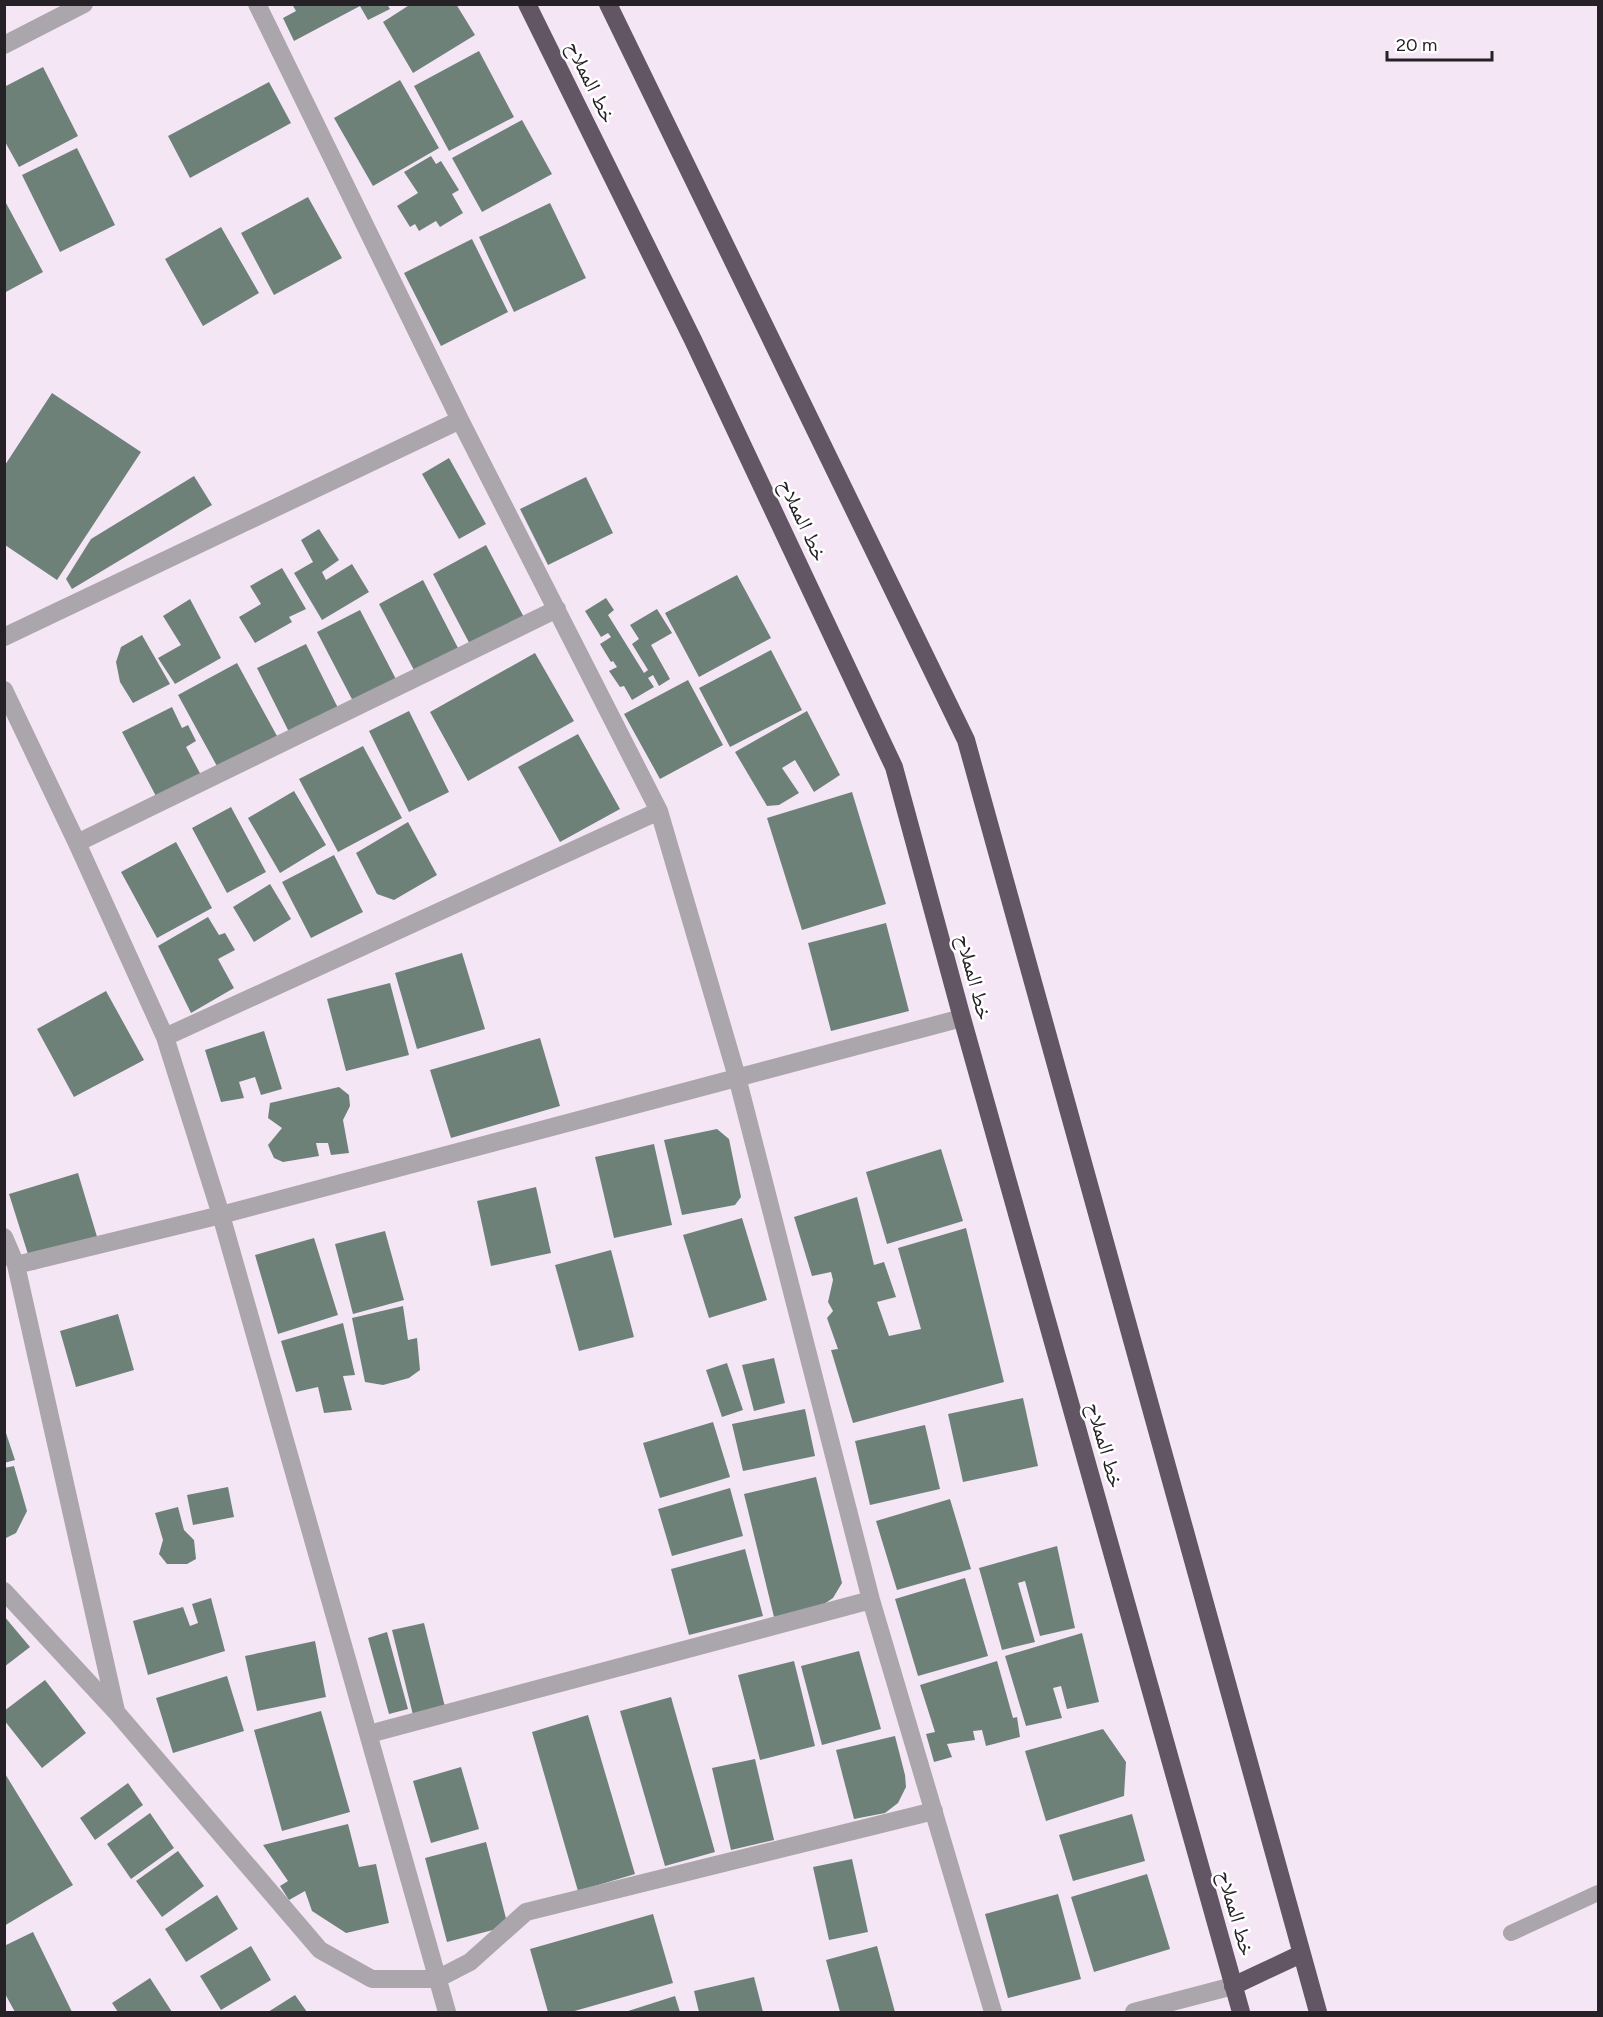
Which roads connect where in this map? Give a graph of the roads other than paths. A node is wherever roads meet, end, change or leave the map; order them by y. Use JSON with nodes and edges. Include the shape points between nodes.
{"nodes":[{"id":1,"x":84,"y":4,"type":"edge"},
{"id":2,"x":257,"y":4,"type":"edge"},
{"id":3,"x":527,"y":4,"type":"edge"},
{"id":4,"x":608,"y":4,"type":"edge"},
{"id":5,"x":4,"y":45,"type":"edge"},
{"id":6,"x":460,"y":420,"type":"junction"},
{"id":7,"x":557,"y":609,"type":"junction"},
{"id":8,"x":4,"y":637,"type":"edge"},
{"id":9,"x":4,"y":690,"type":"edge"},
{"id":10,"x":658,"y":811,"type":"junction"},
{"id":11,"x":77,"y":843,"type":"junction"},
{"id":12,"x":962,"y":1018,"type":"junction"},
{"id":13,"x":165,"y":1037,"type":"junction"},
{"id":14,"x":737,"y":1077,"type":"junction"},
{"id":15,"x":221,"y":1215,"type":"junction"},
{"id":16,"x":4,"y":1237,"type":"edge"},
{"id":17,"x":16,"y":1265,"type":"junction"},
{"id":18,"x":4,"y":1591,"type":"edge"},
{"id":19,"x":872,"y":1600,"type":"junction"},
{"id":20,"x":117,"y":1713,"type":"junction"},
{"id":21,"x":369,"y":1734,"type":"junction"},
{"id":22,"x":934,"y":1810,"type":"junction"},
{"id":23,"x":1599,"y":1893,"type":"edge"},
{"id":24,"x":1511,"y":1933,"type":"dead end"},
{"id":25,"x":1301,"y":1954,"type":"junction"},
{"id":26,"x":437,"y":1979,"type":"junction"},
{"id":27,"x":1233,"y":1986,"type":"junction"},
{"id":28,"x":447,"y":2013,"type":"edge"},
{"id":29,"x":993,"y":2013,"type":"edge"},
{"id":30,"x":1134,"y":2013,"type":"edge"},
{"id":31,"x":1241,"y":2013,"type":"edge"},
{"id":32,"x":1318,"y":2013,"type":"edge"}],
"edges":[{"from":1,"to":5,"type":"street"},
{"from":2,"to":6,"type":"street"},
{"from":3,"to":12,"type":"highway","name":"خط المملاح","via":[[693,340],[894,766]]},
{"from":4,"to":25,"type":"highway","via":[[966,740]]},
{"from":6,"to":7,"type":"street"},
{"from":6,"to":8,"type":"street"},
{"from":7,"to":10,"type":"street"},
{"from":7,"to":11,"type":"street"},
{"from":9,"to":11,"type":"street"},
{"from":10,"to":13,"type":"street"},
{"from":10,"to":14,"type":"street"},
{"from":11,"to":13,"type":"street"},
{"from":12,"to":14,"type":"street"},
{"from":12,"to":27,"type":"highway","name":"خط المملاح"},
{"from":13,"to":15,"type":"street"},
{"from":14,"to":15,"type":"street"},
{"from":14,"to":19,"type":"street"},
{"from":15,"to":17,"type":"street"},
{"from":15,"to":21,"type":"street"},
{"from":16,"to":17,"type":"street"},
{"from":17,"to":20,"type":"street"},
{"from":18,"to":20,"type":"street"},
{"from":19,"to":21,"type":"street"},
{"from":19,"to":22,"type":"street"},
{"from":20,"to":26,"type":"street","via":[[320,1950],[372,1979]]},
{"from":21,"to":26,"type":"street"},
{"from":22,"to":26,"type":"street","via":[[526,1912],[470,1962]]},
{"from":22,"to":29,"type":"street"},
{"from":23,"to":24,"type":"lane"},
{"from":25,"to":27,"type":"highway"},
{"from":25,"to":32,"type":"highway"},
{"from":26,"to":28,"type":"street"},
{"from":27,"to":30,"type":"street"},
{"from":27,"to":31,"type":"highway","name":"خط المملاح"}]}
